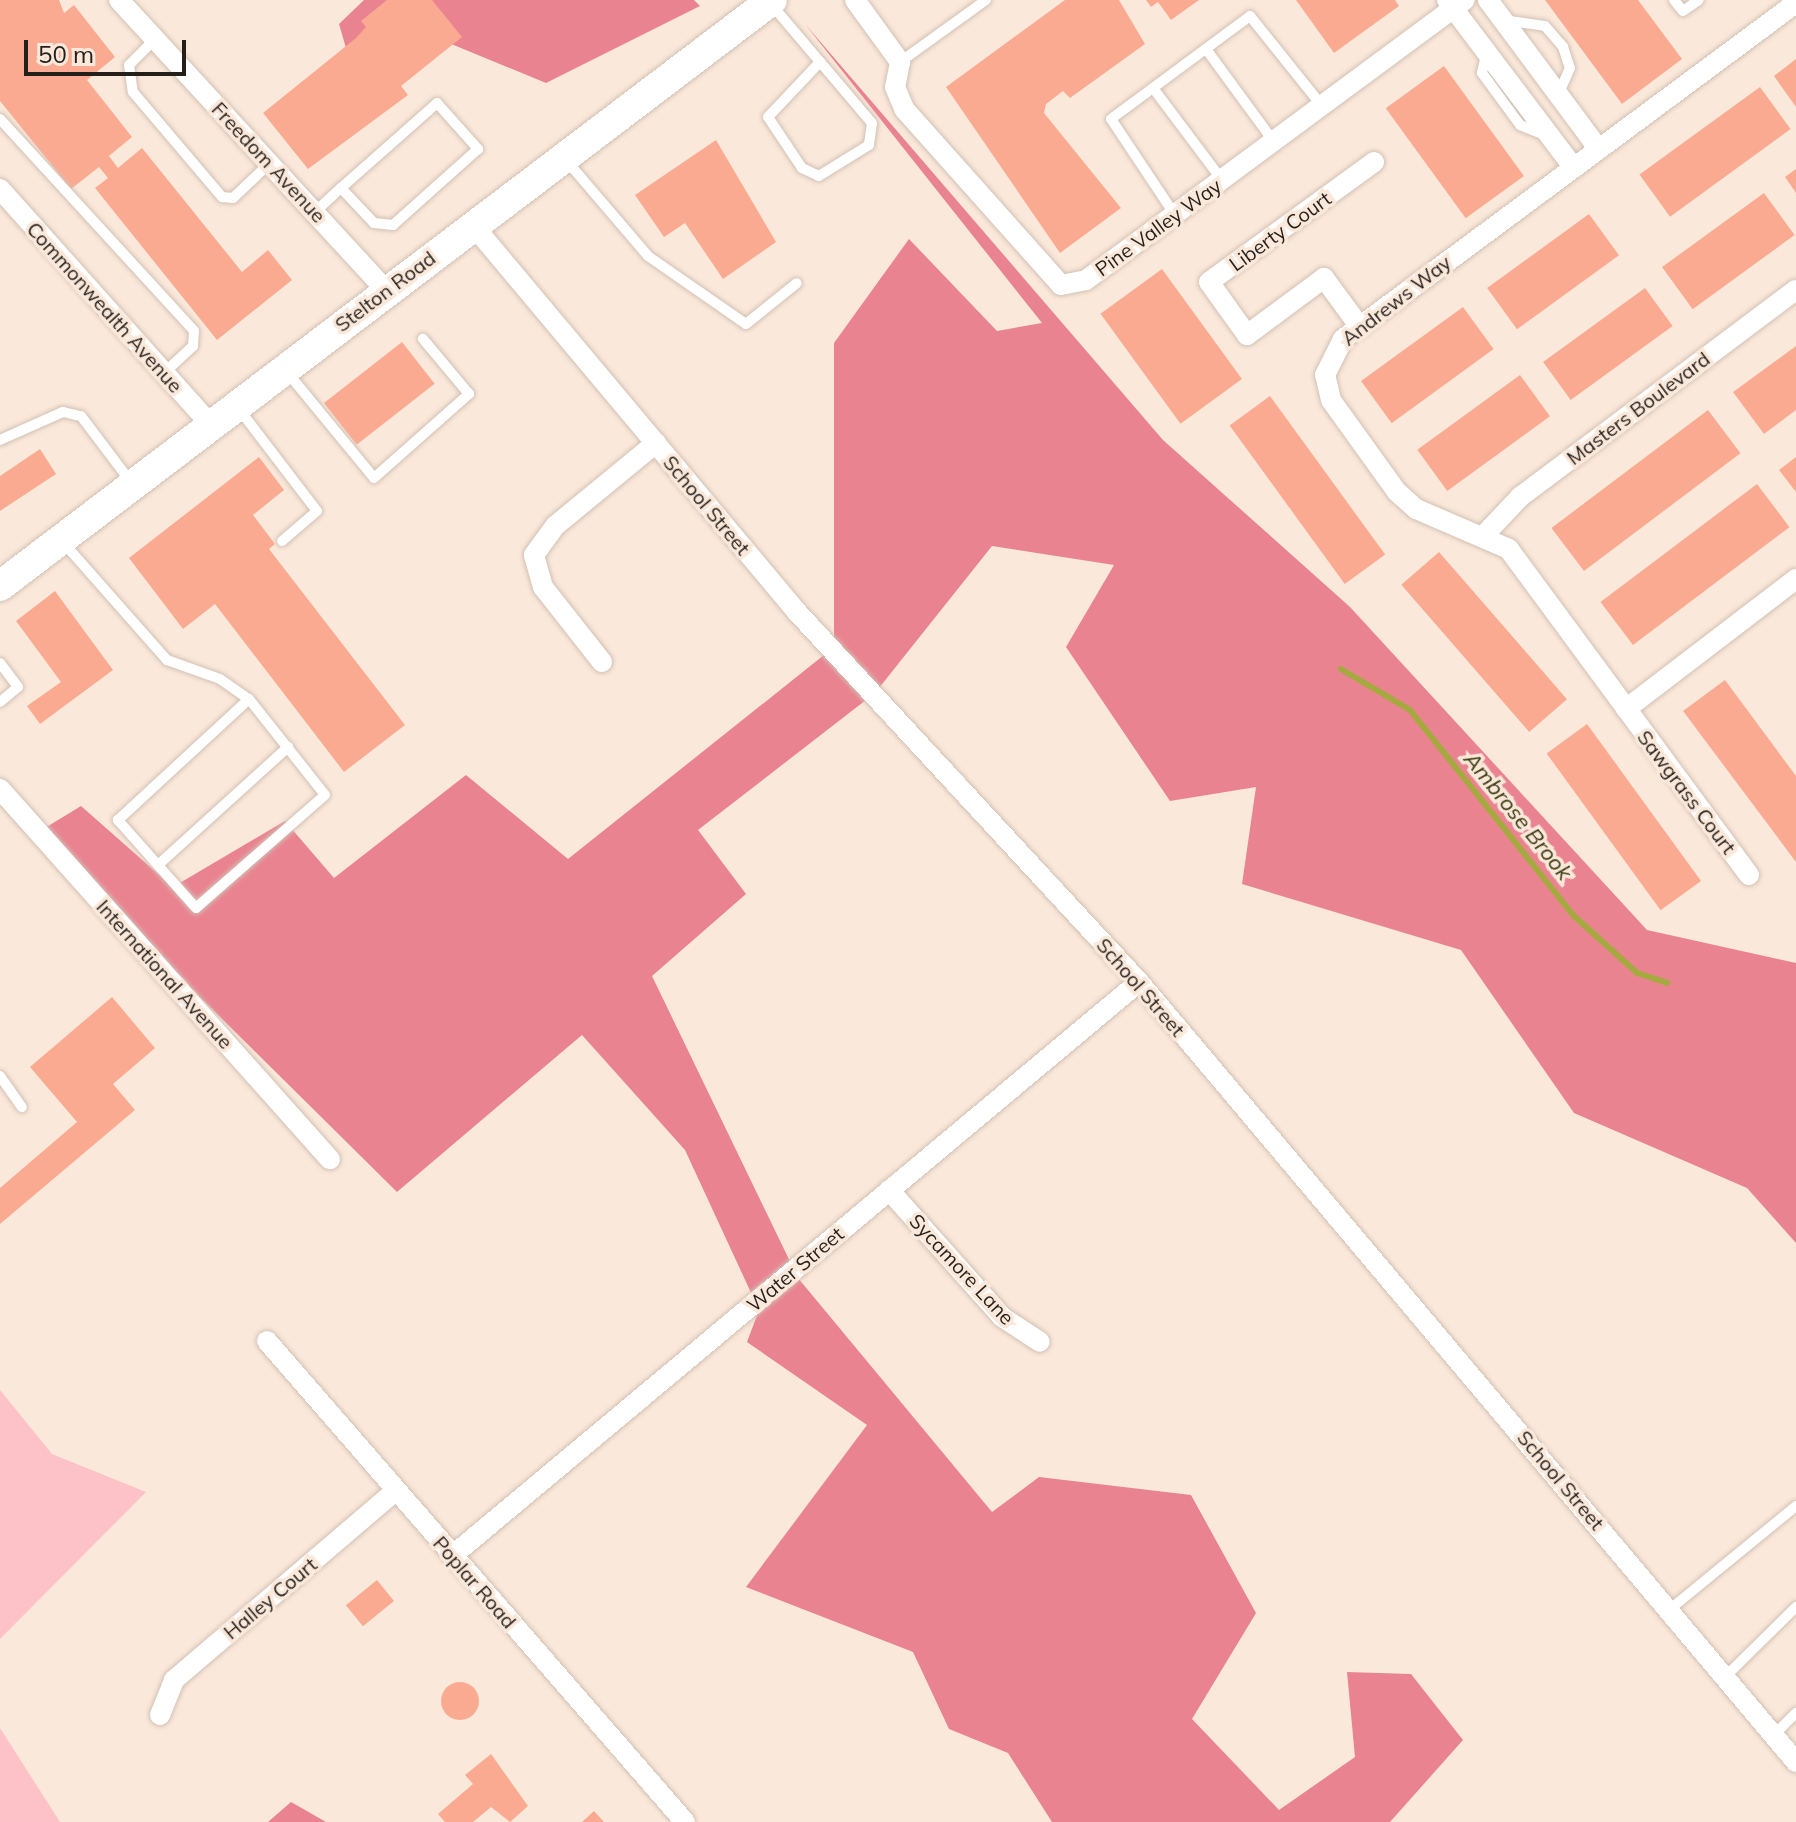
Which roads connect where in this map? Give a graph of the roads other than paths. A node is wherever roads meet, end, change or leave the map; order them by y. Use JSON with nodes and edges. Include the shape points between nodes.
{"nodes":[{"id":1,"x":119,"y":0,"type":"edge"},
{"id":2,"x":855,"y":0,"type":"edge"},
{"id":3,"x":986,"y":0,"type":"edge"},
{"id":4,"x":1488,"y":0,"type":"edge"},
{"id":5,"x":1674,"y":0,"type":"edge"},
{"id":6,"x":1699,"y":0,"type":"edge"},
{"id":7,"x":771,"y":1,"type":"edge"},
{"id":8,"x":1455,"y":3,"type":"edge"},
{"id":9,"x":1791,"y":3,"type":"edge"},
{"id":10,"x":1503,"y":20,"type":"junction"},
{"id":11,"x":155,"y":39,"type":"junction"},
{"id":12,"x":1206,"y":49,"type":"junction"},
{"id":13,"x":820,"y":62,"type":"junction"},
{"id":14,"x":900,"y":62,"type":"junction"},
{"id":15,"x":1153,"y":88,"type":"junction"},
{"id":16,"x":1558,"y":95,"type":"junction"},
{"id":17,"x":1322,"y":106,"type":"junction"},
{"id":18,"x":0,"y":119,"type":"edge"},
{"id":19,"x":1274,"y":142,"type":"junction"},
{"id":20,"x":1597,"y":147,"type":"junction"},
{"id":21,"x":562,"y":155,"type":"junction"},
{"id":22,"x":1374,"y":162,"type":"dead end"},
{"id":23,"x":270,"y":163,"type":"junction"},
{"id":24,"x":1572,"y":165,"type":"junction"},
{"id":25,"x":1222,"y":180,"type":"junction"},
{"id":26,"x":341,"y":188,"type":"junction"},
{"id":27,"x":0,"y":189,"type":"edge"},
{"id":28,"x":315,"y":212,"type":"junction"},
{"id":29,"x":1175,"y":215,"type":"junction"},
{"id":30,"x":472,"y":224,"type":"junction"},
{"id":31,"x":797,"y":283,"type":"dead end"},
{"id":32,"x":386,"y":290,"type":"junction"},
{"id":33,"x":1796,"y":290,"type":"edge"},
{"id":34,"x":1360,"y":327,"type":"junction"},
{"id":35,"x":423,"y":339,"type":"dead end"},
{"id":36,"x":284,"y":368,"type":"junction"},
{"id":37,"x":164,"y":373,"type":"junction"},
{"id":38,"x":236,"y":404,"type":"junction"},
{"id":39,"x":210,"y":424,"type":"junction"},
{"id":40,"x":0,"y":440,"type":"edge"},
{"id":41,"x":656,"y":443,"type":"junction"},
{"id":42,"x":132,"y":484,"type":"junction"},
{"id":43,"x":1486,"y":533,"type":"junction"},
{"id":44,"x":61,"y":539,"type":"junction"},
{"id":45,"x":282,"y":541,"type":"dead end"},
{"id":46,"x":1796,"y":579,"type":"edge"},
{"id":47,"x":0,"y":586,"type":"edge"},
{"id":48,"x":602,"y":662,"type":"dead end"},
{"id":49,"x":0,"y":663,"type":"edge"},
{"id":50,"x":249,"y":699,"type":"junction"},
{"id":51,"x":0,"y":702,"type":"edge"},
{"id":52,"x":1626,"y":709,"type":"junction"},
{"id":53,"x":288,"y":747,"type":"junction"},
{"id":54,"x":0,"y":789,"type":"edge"},
{"id":55,"x":158,"y":865,"type":"junction"},
{"id":56,"x":1749,"y":875,"type":"dead end"},
{"id":57,"x":1139,"y":982,"type":"junction"},
{"id":58,"x":0,"y":1076,"type":"edge"},
{"id":59,"x":22,"y":1107,"type":"dead end"},
{"id":60,"x":330,"y":1159,"type":"dead end"},
{"id":61,"x":889,"y":1190,"type":"junction"},
{"id":62,"x":267,"y":1341,"type":"dead end"},
{"id":63,"x":1040,"y":1342,"type":"dead end"},
{"id":64,"x":395,"y":1491,"type":"junction"},
{"id":65,"x":1796,"y":1506,"type":"edge"},
{"id":66,"x":452,"y":1556,"type":"junction"},
{"id":67,"x":1796,"y":1607,"type":"edge"},
{"id":68,"x":1669,"y":1610,"type":"junction"},
{"id":69,"x":1725,"y":1677,"type":"junction"},
{"id":70,"x":1796,"y":1713,"type":"edge"},
{"id":71,"x":160,"y":1715,"type":"dead end"},
{"id":72,"x":1774,"y":1735,"type":"junction"},
{"id":73,"x":1796,"y":1762,"type":"edge"},
{"id":74,"x":685,"y":1822,"type":"edge"}],
"edges":[{"from":1,"to":11,"type":"street","name":"Freedom Avenue"},
{"from":2,"to":14,"type":"street"},
{"from":3,"to":14,"type":"lane"},
{"from":4,"to":10,"type":"street"},
{"from":5,"to":6,"type":"lane","via":[[1683,11]]},
{"from":7,"to":13,"type":"lane"},
{"from":7,"to":21,"type":"main road","name":"Stelton Road"},
{"from":8,"to":17,"type":"street","name":"Pine Valley Way"},
{"from":8,"to":24,"type":"street"},
{"from":9,"to":20,"type":"street","name":"Andrews Way"},
{"from":10,"to":16,"type":"street"},
{"from":10,"to":16,"type":"lane","via":[[1545,26],[1563,47],[1570,68]]},
{"from":11,"to":23,"type":"street","name":"Freedom Avenue"},
{"from":11,"to":23,"type":"lane","via":[[129,65],[133,92],[222,197],[233,198]]},
{"from":12,"to":15,"type":"lane"},
{"from":12,"to":17,"type":"lane","via":[[1257,16]]},
{"from":12,"to":19,"type":"lane"},
{"from":13,"to":13,"type":"lane","via":[[768,117],[802,168],[819,176],[869,145],[874,132]]},
{"from":14,"to":29,"type":"street","name":"Pine Valley Way","via":[[895,87],[905,110],[1047,277],[1061,285],[1100,270]]},
{"from":15,"to":25,"type":"lane"},
{"from":15,"to":29,"type":"lane","via":[[1111,125]]},
{"from":16,"to":20,"type":"street"},
{"from":17,"to":19,"type":"street","name":"Pine Valley Way"},
{"from":18,"to":37,"type":"lane","via":[[194,331],[193,346]]},
{"from":19,"to":25,"type":"street","name":"Pine Valley Way"},
{"from":20,"to":24,"type":"street","name":"Andrews Way"},
{"from":21,"to":30,"type":"main road","name":"Stelton Road"},
{"from":21,"to":31,"type":"lane","via":[[648,256],[746,324]]},
{"from":22,"to":34,"type":"street","name":"Liberty Court","via":[[1209,282],[1247,335],[1324,278]]},
{"from":23,"to":28,"type":"street","name":"Freedom Avenue"},
{"from":24,"to":34,"type":"street","name":"Andrews Way"},
{"from":25,"to":29,"type":"street","name":"Pine Valley Way"},
{"from":26,"to":26,"type":"lane","via":[[437,103],[478,149],[393,225],[374,223]]},
{"from":26,"to":28,"type":"lane"},
{"from":27,"to":37,"type":"street","name":"Commonwealth Avenue"},
{"from":28,"to":32,"type":"street","name":"Freedom Avenue"},
{"from":30,"to":32,"type":"main road","name":"Stelton Road"},
{"from":30,"to":41,"type":"street","name":"School Street"},
{"from":32,"to":36,"type":"main road","name":"Stelton Road"},
{"from":33,"to":43,"type":"street","name":"Masters Boulevard","via":[[1520,497]]},
{"from":34,"to":43,"type":"street","name":"Andrews Way","via":[[1327,362],[1331,400],[1416,509]]},
{"from":35,"to":36,"type":"lane","via":[[469,394],[374,478]]},
{"from":36,"to":38,"type":"main road","name":"Stelton Road"},
{"from":37,"to":39,"type":"street","name":"Commonwealth Avenue"},
{"from":38,"to":39,"type":"main road","name":"Stelton Road"},
{"from":38,"to":45,"type":"lane","via":[[317,511]]},
{"from":39,"to":42,"type":"main road","name":"Stelton Road"},
{"from":40,"to":42,"type":"lane","via":[[63,412],[81,416]]},
{"from":41,"to":48,"type":"street","via":[[555,526],[534,555],[543,587]]},
{"from":41,"to":57,"type":"street","name":"School Street","via":[[797,612]]},
{"from":42,"to":44,"type":"main road","name":"Stelton Road"},
{"from":43,"to":52,"type":"street","name":"Andrews Way","via":[[1509,549]]},
{"from":44,"to":47,"type":"main road","name":"Stelton Road"},
{"from":44,"to":50,"type":"lane","via":[[167,660],[220,679]]},
{"from":46,"to":52,"type":"street"},
{"from":49,"to":51,"type":"lane","via":[[18,687]]},
{"from":50,"to":53,"type":"lane"},
{"from":50,"to":55,"type":"lane","via":[[118,820]]},
{"from":52,"to":56,"type":"street","name":"Sawgrass Court"},
{"from":53,"to":55,"type":"lane"},
{"from":53,"to":55,"type":"lane","via":[[325,795],[196,908]]},
{"from":54,"to":60,"type":"street","name":"International Avenue"},
{"from":57,"to":61,"type":"street","name":"Water Street"},
{"from":57,"to":68,"type":"street","name":"School Street"},
{"from":58,"to":59,"type":"lane"},
{"from":61,"to":63,"type":"street","name":"Sycamore Lane","via":[[1002,1317]]},
{"from":61,"to":66,"type":"street","name":"Water Street"},
{"from":62,"to":64,"type":"street","name":"Poplar Road"},
{"from":64,"to":66,"type":"street","name":"Poplar Road"},
{"from":64,"to":71,"type":"street","name":"Halley Court","via":[[174,1680]]},
{"from":65,"to":68,"type":"lane"},
{"from":66,"to":74,"type":"street","name":"Poplar Road"},
{"from":67,"to":69,"type":"lane"},
{"from":68,"to":69,"type":"street","name":"School Street"},
{"from":69,"to":72,"type":"street","name":"School Street"},
{"from":70,"to":72,"type":"lane"},
{"from":72,"to":73,"type":"street","name":"School Street"}]}
